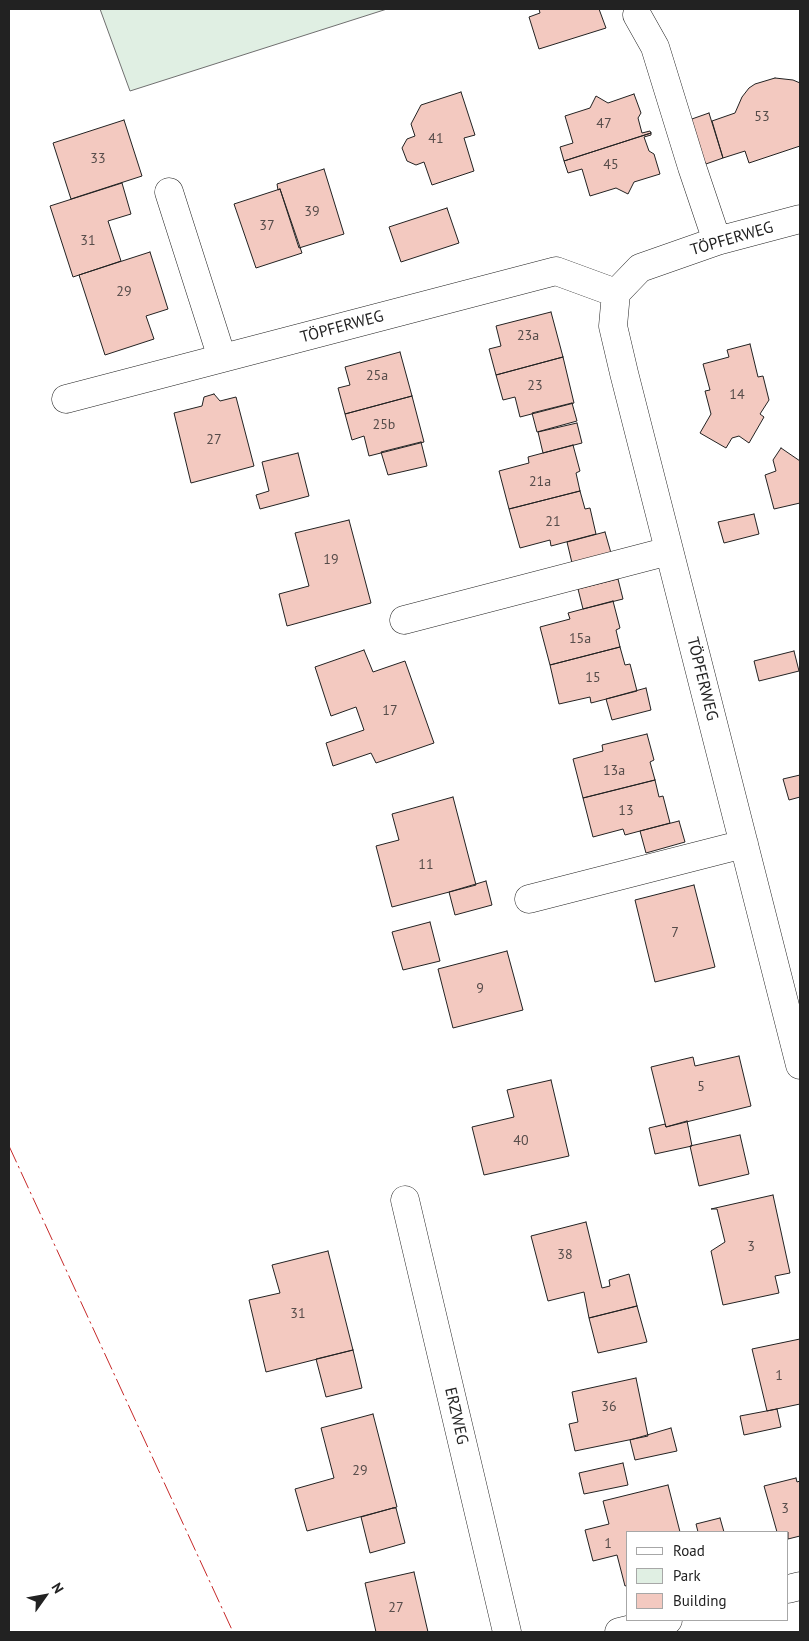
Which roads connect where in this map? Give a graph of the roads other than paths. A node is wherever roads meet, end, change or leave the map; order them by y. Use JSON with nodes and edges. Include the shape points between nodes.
{"nodes":[{"id":1,"x":637,"y":15,"type":"dead end"},
{"id":2,"x":169,"y":192,"type":"dead end"},
{"id":3,"x":800,"y":220,"type":"edge"},
{"id":4,"x":717,"y":241,"type":"junction"},
{"id":5,"x":616,"y":292,"type":"junction"},
{"id":6,"x":222,"y":358,"type":"junction"},
{"id":7,"x":66,"y":399,"type":"dead end"},
{"id":8,"x":669,"y":551,"type":"junction"},
{"id":9,"x":404,"y":620,"type":"dead end"},
{"id":10,"x":744,"y":844,"type":"junction"},
{"id":11,"x":528,"y":900,"type":"dead end"},
{"id":12,"x":800,"y":1065,"type":"edge"},
{"id":13,"x":405,"y":1200,"type":"dead end"},
{"id":14,"x":664,"y":1621,"type":"edge"},
{"id":15,"x":507,"y":1632,"type":"edge"},
{"id":16,"x":619,"y":1632,"type":"edge"}],
"edges":[{"from":1,"to":4,"type":"street","via":[[655,47]]},
{"from":2,"to":6,"type":"street"},
{"from":3,"to":4,"type":"street","name":"TÖPFERWEG"},
{"from":4,"to":5,"type":"street","name":"TÖPFERWEG","via":[[640,268]]},
{"from":5,"to":6,"type":"street","name":"TÖPFERWEG","via":[[556,271]]},
{"from":5,"to":8,"type":"street","name":"TÖPFERWEG","via":[[614,326]]},
{"from":6,"to":7,"type":"street","name":"TÖPFERWEG"},
{"from":8,"to":9,"type":"street"},
{"from":8,"to":10,"type":"street","name":"TÖPFERWEG"},
{"from":10,"to":11,"type":"street"},
{"from":10,"to":12,"type":"street","name":"TÖPFERWEG"},
{"from":13,"to":15,"type":"street","name":"ERZWEG"},
{"from":14,"to":16,"type":"street"}]}
